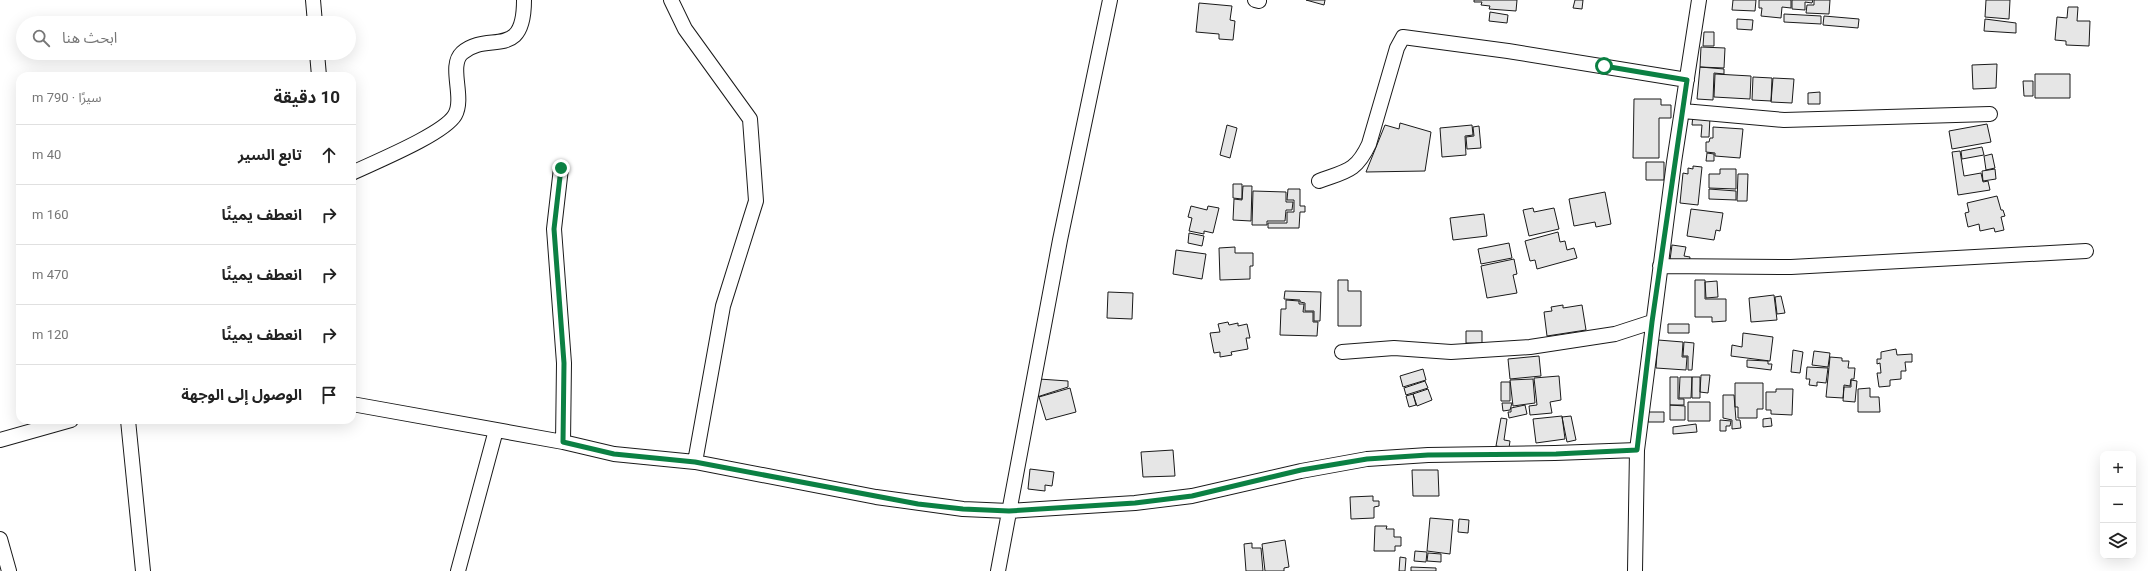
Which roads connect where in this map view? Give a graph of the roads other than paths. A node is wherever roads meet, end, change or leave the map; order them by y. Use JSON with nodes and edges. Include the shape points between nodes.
{"nodes":[{"id":1,"x":313,"y":0,"type":"edge"},
{"id":2,"x":524,"y":0,"type":"edge"},
{"id":3,"x":671,"y":0,"type":"edge"},
{"id":4,"x":1110,"y":0,"type":"edge"},
{"id":5,"x":1255,"y":0,"type":"edge"},
{"id":6,"x":1259,"y":0,"type":"edge"},
{"id":7,"x":1699,"y":0,"type":"edge"},
{"id":8,"x":314,"y":16,"type":"edge"},
{"id":9,"x":318,"y":60,"type":"edge"},
{"id":10,"x":319,"y":72,"type":"edge"},
{"id":11,"x":1687,"y":80,"type":"junction"},
{"id":12,"x":1683,"y":111,"type":"junction"},
{"id":13,"x":1990,"y":114,"type":"dead end"},
{"id":14,"x":561,"y":168,"type":"dead end"},
{"id":15,"x":356,"y":171,"type":"edge"},
{"id":16,"x":1319,"y":181,"type":"dead end"},
{"id":17,"x":2086,"y":251,"type":"dead end"},
{"id":18,"x":1660,"y":266,"type":"junction"},
{"id":19,"x":1652,"y":322,"type":"junction"},
{"id":20,"x":1342,"y":352,"type":"dead end"},
{"id":21,"x":356,"y":405,"type":"edge"},
{"id":22,"x":57,"y":424,"type":"edge"},
{"id":23,"x":128,"y":424,"type":"edge"},
{"id":24,"x":496,"y":430,"type":"junction"},
{"id":25,"x":0,"y":440,"type":"edge"},
{"id":26,"x":563,"y":442,"type":"junction"},
{"id":27,"x":1637,"y":450,"type":"junction"},
{"id":28,"x":695,"y":462,"type":"junction"},
{"id":29,"x":1009,"y":511,"type":"junction"},
{"id":30,"x":0,"y":539,"type":"edge"},
{"id":31,"x":9,"y":571,"type":"edge"},
{"id":32,"x":143,"y":571,"type":"edge"},
{"id":33,"x":458,"y":571,"type":"edge"},
{"id":34,"x":998,"y":571,"type":"edge"},
{"id":35,"x":1635,"y":571,"type":"edge"}],
"edges":[{"from":1,"to":8,"type":"street"},
{"from":2,"to":15,"type":"street","via":[[523,20],[512,38],[471,48],[458,57],[456,66],[459,101],[455,116],[434,132]]},
{"from":3,"to":28,"type":"street","via":[[685,28],[750,118],[756,201],[723,306]]},
{"from":4,"to":29,"type":"street","via":[[1060,240]]},
{"from":5,"to":6,"type":"street"},
{"from":7,"to":11,"type":"street"},
{"from":9,"to":10,"type":"street"},
{"from":11,"to":12,"type":"street"},
{"from":11,"to":16,"type":"street","via":[[1403,37],[1397,48],[1363,158],[1352,168]]},
{"from":12,"to":13,"type":"street","via":[[1784,120]]},
{"from":12,"to":18,"type":"street"},
{"from":14,"to":26,"type":"street","via":[[554,229],[564,363]]},
{"from":17,"to":18,"type":"street","via":[[1791,267]]},
{"from":18,"to":19,"type":"street"},
{"from":19,"to":20,"type":"street","via":[[1615,334],[1530,347],[1451,352],[1394,348]]},
{"from":19,"to":27,"type":"street"},
{"from":21,"to":24,"type":"street"},
{"from":22,"to":25,"type":"street"},
{"from":23,"to":32,"type":"street"},
{"from":24,"to":26,"type":"street"},
{"from":24,"to":33,"type":"street"},
{"from":26,"to":28,"type":"street","via":[[614,454]]},
{"from":27,"to":29,"type":"street","via":[[1367,459],[1301,470],[1192,496],[1135,503]]},
{"from":27,"to":35,"type":"street"},
{"from":28,"to":29,"type":"street","via":[[918,504]]},
{"from":29,"to":34,"type":"street"},
{"from":30,"to":31,"type":"street"}]}
